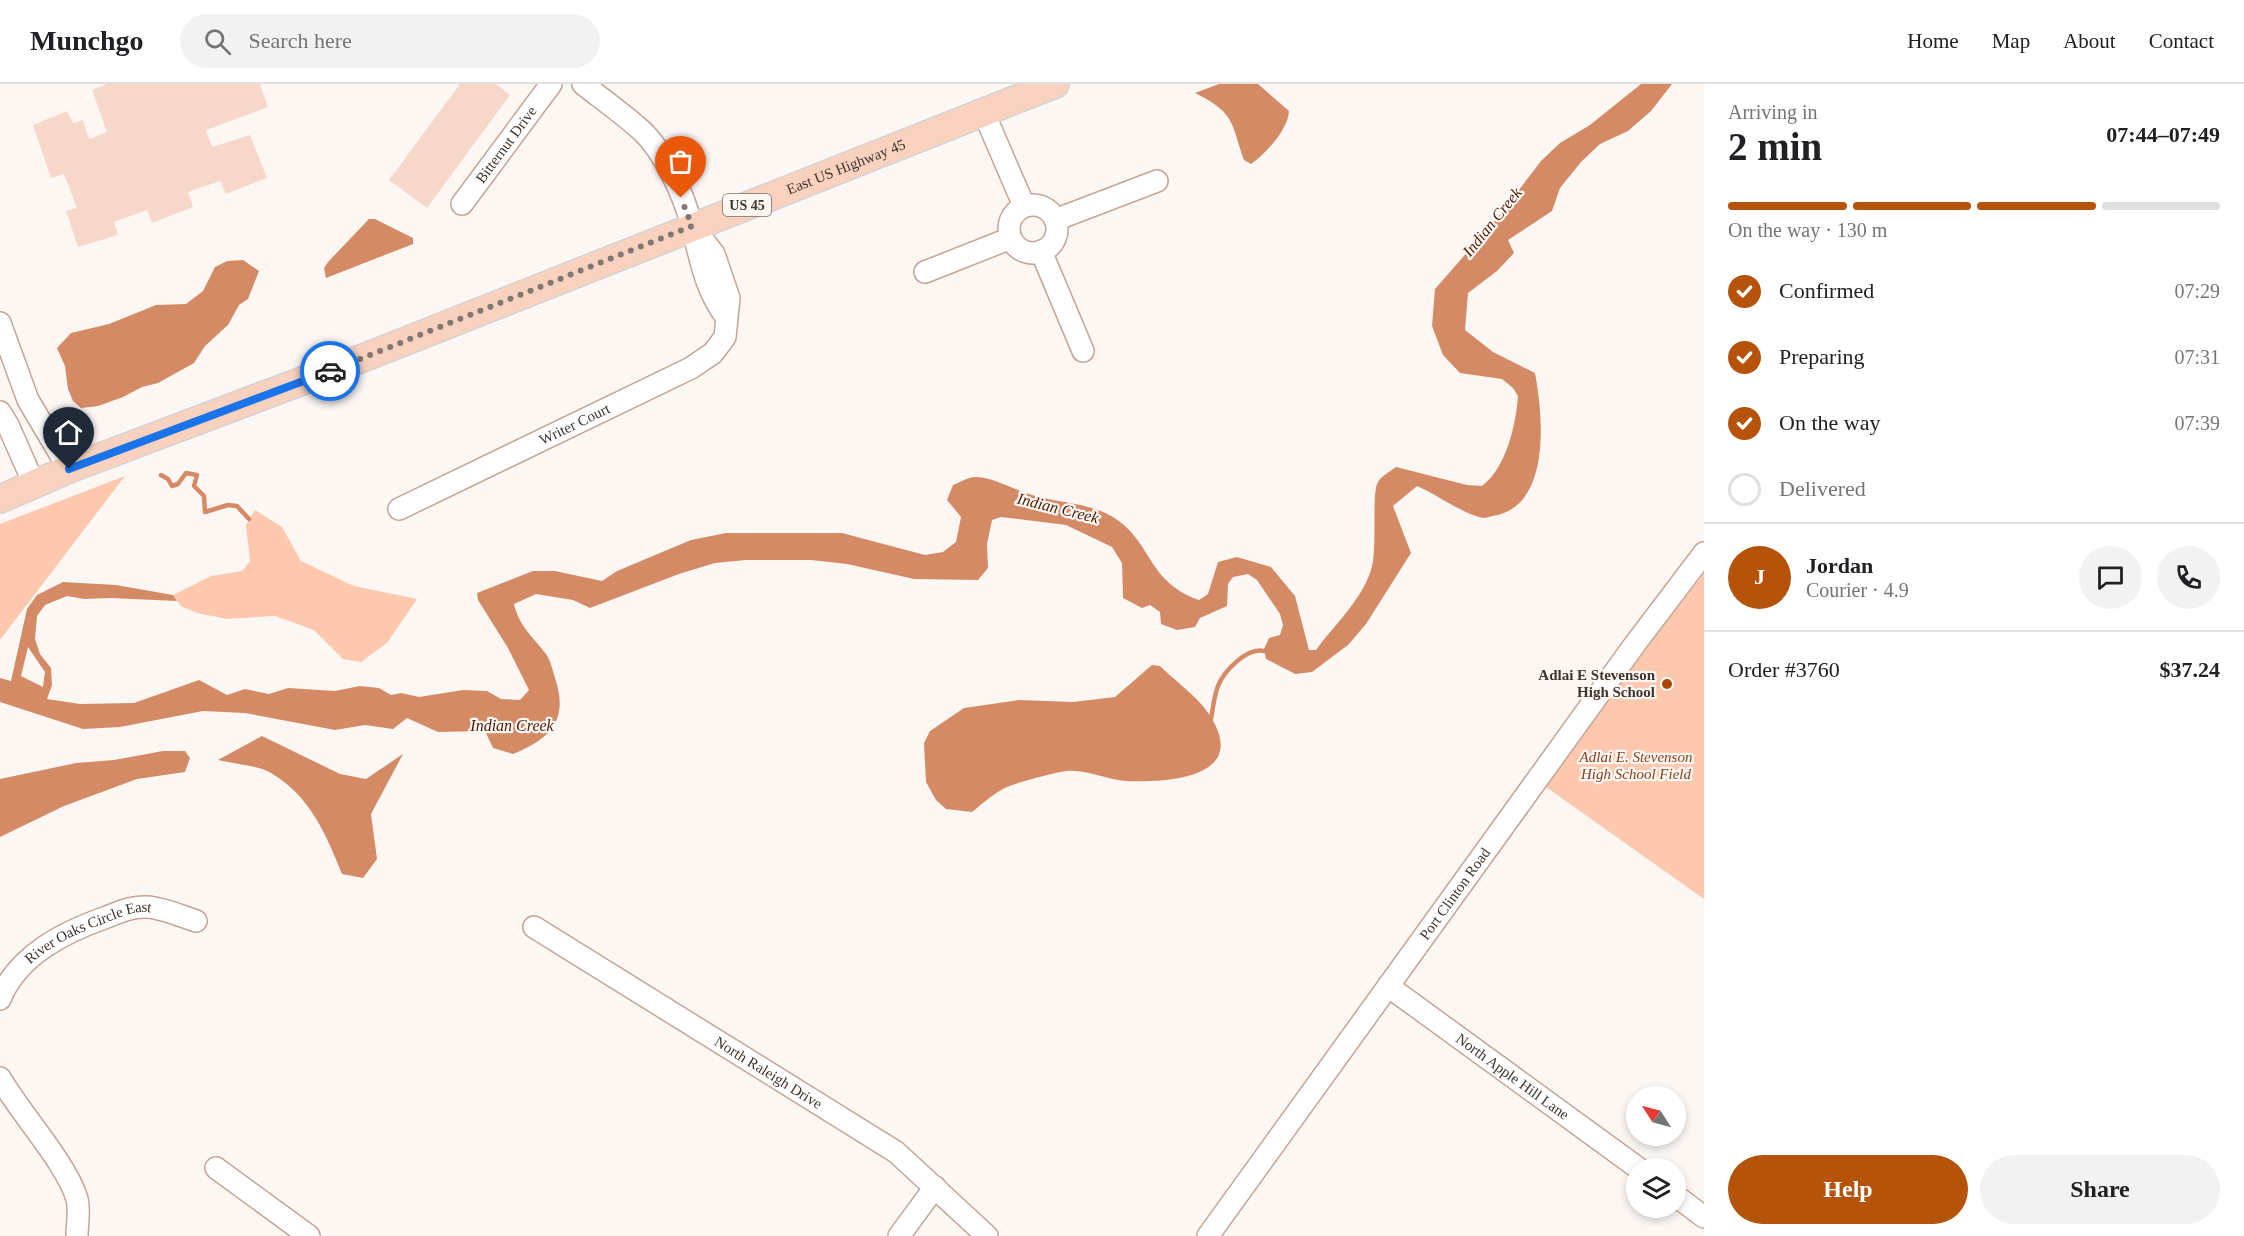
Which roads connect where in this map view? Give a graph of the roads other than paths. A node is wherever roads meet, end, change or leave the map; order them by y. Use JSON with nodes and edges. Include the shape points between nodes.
{"nodes":[{"id":1,"x":551,"y":84,"type":"edge"},
{"id":2,"x":583,"y":84,"type":"edge"},
{"id":3,"x":1054,"y":84,"type":"edge"},
{"id":4,"x":984,"y":113,"type":"junction"},
{"id":5,"x":1157,"y":181,"type":"dead end"},
{"id":6,"x":462,"y":204,"type":"dead end"},
{"id":7,"x":1024,"y":206,"type":"junction"},
{"id":8,"x":1055,"y":219,"type":"junction"},
{"id":9,"x":692,"y":226,"type":"junction"},
{"id":10,"x":1011,"y":238,"type":"junction"},
{"id":11,"x":1041,"y":251,"type":"junction"},
{"id":12,"x":925,"y":272,"type":"dead end"},
{"id":13,"x":0,"y":323,"type":"edge"},
{"id":14,"x":1083,"y":351,"type":"dead end"},
{"id":15,"x":0,"y":412,"type":"edge"},
{"id":16,"x":69,"y":469,"type":"junction"},
{"id":17,"x":34,"y":484,"type":"junction"},
{"id":18,"x":0,"y":499,"type":"edge"},
{"id":19,"x":399,"y":509,"type":"dead end"},
{"id":20,"x":1704,"y":553,"type":"edge"},
{"id":21,"x":196,"y":921,"type":"dead end"},
{"id":22,"x":534,"y":927,"type":"dead end"},
{"id":23,"x":1388,"y":986,"type":"junction"},
{"id":24,"x":0,"y":999,"type":"edge"},
{"id":25,"x":0,"y":1078,"type":"edge"},
{"id":26,"x":1626,"y":1159,"type":"edge"},
{"id":27,"x":216,"y":1168,"type":"dead end"},
{"id":28,"x":935,"y":1187,"type":"junction"},
{"id":29,"x":1686,"y":1204,"type":"edge"},
{"id":30,"x":1704,"y":1217,"type":"edge"},
{"id":31,"x":76,"y":1236,"type":"edge"},
{"id":32,"x":309,"y":1236,"type":"edge"},
{"id":33,"x":899,"y":1236,"type":"edge"},
{"id":34,"x":987,"y":1236,"type":"edge"},
{"id":35,"x":1208,"y":1236,"type":"edge"}],
"edges":[{"from":1,"to":6,"type":"street","name":"Bitternut Drive"},
{"from":2,"to":9,"type":"street","name":"Writer Court","via":[[643,132],[667,165]]},
{"from":3,"to":4,"type":"main road","name":"East US Highway 45","number":"US 45"},
{"from":4,"to":7,"type":"street"},
{"from":4,"to":9,"type":"main road","name":"East US Highway 45","number":"US 45"},
{"from":5,"to":8,"type":"street"},
{"from":7,"to":8,"type":"street","via":[[1046,208]]},
{"from":7,"to":10,"type":"street","via":[[1009,223]]},
{"from":8,"to":11,"type":"street","via":[[1056,236]]},
{"from":9,"to":16,"type":"main road","name":"East US Highway 45","number":"US 45","via":[[363,358]]},
{"from":9,"to":19,"type":"street","name":"Writer Court","via":[[698,259],[716,304],[726,317],[725,337],[713,353],[691,368]]},
{"from":10,"to":11,"type":"street","via":[[1022,250]]},
{"from":10,"to":12,"type":"street"},
{"from":11,"to":14,"type":"street"},
{"from":13,"to":16,"type":"street","via":[[28,400]]},
{"from":15,"to":17,"type":"street"},
{"from":16,"to":17,"type":"main road","name":"East US Highway 45","number":"US 45"},
{"from":17,"to":18,"type":"main road","name":"East US Highway 45","number":"US 45"},
{"from":20,"to":23,"type":"street","name":"Port Clinton Road"},
{"from":21,"to":24,"type":"street","name":"River Oaks Circle East","via":[[147,907],[126,909],[94,921],[30,957],[6,984]]},
{"from":22,"to":28,"type":"street","name":"North Raleigh Drive","via":[[896,1152]]},
{"from":23,"to":26,"type":"street","name":"North Apple Hill Lane"},
{"from":23,"to":35,"type":"street","name":"Port Clinton Road"},
{"from":25,"to":31,"type":"street","via":[[63,1171],[77,1200]]},
{"from":27,"to":32,"type":"street"},
{"from":28,"to":33,"type":"street"},
{"from":28,"to":34,"type":"street","name":"North Raleigh Drive"},
{"from":29,"to":30,"type":"street"}]}
